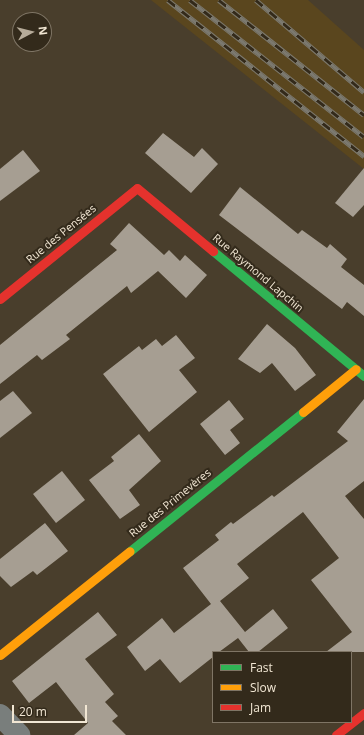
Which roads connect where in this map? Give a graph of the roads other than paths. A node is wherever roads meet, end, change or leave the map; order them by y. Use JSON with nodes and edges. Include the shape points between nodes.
{"nodes":[{"id":1,"x":137,"y":188,"type":"joint"},
{"id":2,"x":0,"y":299,"type":"edge"},
{"id":3,"x":356,"y":369,"type":"junction"},
{"id":4,"x":364,"y":376,"type":"edge"},
{"id":5,"x":0,"y":655,"type":"edge"},
{"id":6,"x":364,"y":713,"type":"edge"},
{"id":7,"x":0,"y":715,"type":"edge"},
{"id":8,"x":352,"y":722,"type":"edge"},
{"id":9,"x":351,"y":723,"type":"edge"},
{"id":10,"x":20,"y":735,"type":"edge"},
{"id":11,"x":336,"y":735,"type":"edge"}],
"edges":[{"from":1,"to":2,"type":"street","name":"Rue des Pensées"},
{"from":1,"to":3,"type":"street","name":"Rue Raymond Lapchin"},
{"from":3,"to":4,"type":"street","name":"Rue Raymond Lapchin"},
{"from":3,"to":5,"type":"street","name":"Rue des Primevères"},
{"from":6,"to":8,"type":"street"},
{"from":7,"to":10,"type":"street"},
{"from":9,"to":11,"type":"street"}]}
